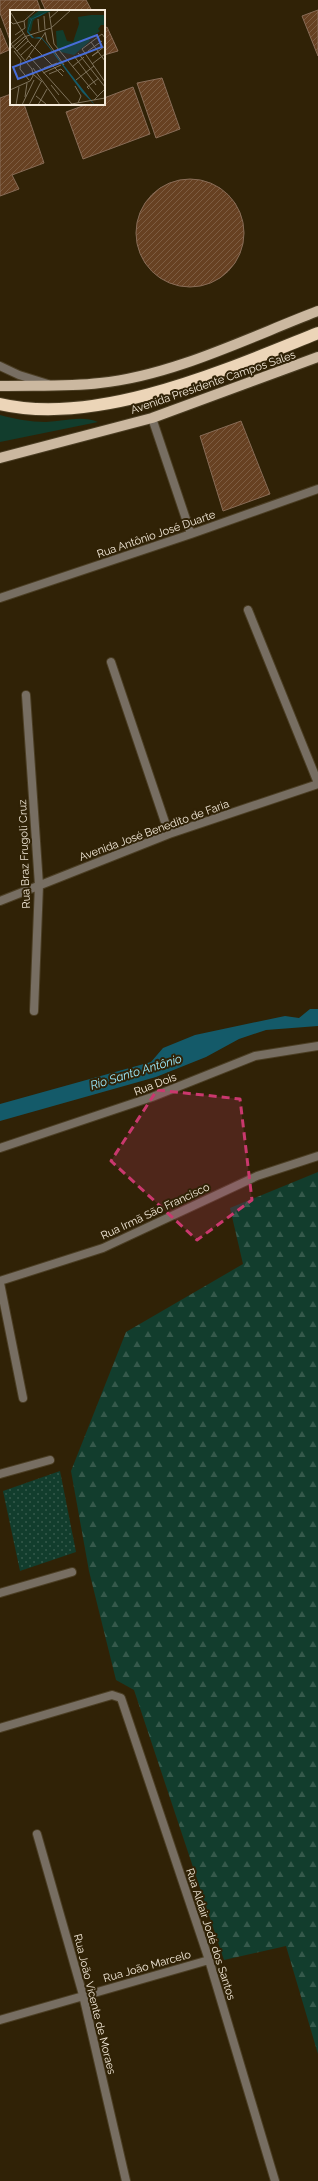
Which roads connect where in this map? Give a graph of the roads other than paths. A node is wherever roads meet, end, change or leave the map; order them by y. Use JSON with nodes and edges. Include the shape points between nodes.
{"nodes":[{"id":1,"x":318,"y":311,"type":"edge"},
{"id":2,"x":318,"y":333,"type":"edge"},
{"id":3,"x":318,"y":358,"type":"edge"},
{"id":4,"x":0,"y":366,"type":"edge"},
{"id":5,"x":49,"y":384,"type":"junction"},
{"id":6,"x":0,"y":386,"type":"edge"},
{"id":7,"x":0,"y":404,"type":"edge"},
{"id":8,"x":152,"y":418,"type":"junction"},
{"id":9,"x":0,"y":458,"type":"edge"},
{"id":10,"x":318,"y":489,"type":"edge"},
{"id":11,"x":191,"y":534,"type":"junction"},
{"id":12,"x":0,"y":598,"type":"edge"},
{"id":13,"x":248,"y":610,"type":"dead end"},
{"id":14,"x":111,"y":662,"type":"dead end"},
{"id":15,"x":26,"y":696,"type":"dead end"},
{"id":16,"x":318,"y":783,"type":"edge"},
{"id":17,"x":169,"y":834,"type":"junction"},
{"id":18,"x":39,"y":885,"type":"junction"},
{"id":19,"x":0,"y":901,"type":"edge"},
{"id":20,"x":34,"y":1011,"type":"dead end"},
{"id":21,"x":318,"y":1046,"type":"edge"},
{"id":22,"x":0,"y":1148,"type":"edge"},
{"id":23,"x":318,"y":1156,"type":"edge"},
{"id":24,"x":0,"y":1282,"type":"edge"},
{"id":25,"x":23,"y":1398,"type":"dead end"},
{"id":26,"x":50,"y":1460,"type":"dead end"},
{"id":27,"x":0,"y":1474,"type":"edge"},
{"id":28,"x":72,"y":1572,"type":"dead end"},
{"id":29,"x":0,"y":1593,"type":"edge"},
{"id":30,"x":0,"y":1728,"type":"edge"},
{"id":31,"x":37,"y":1834,"type":"dead end"},
{"id":32,"x":209,"y":1960,"type":"junction"},
{"id":33,"x":83,"y":1995,"type":"junction"},
{"id":34,"x":0,"y":2020,"type":"edge"},
{"id":35,"x":126,"y":2181,"type":"edge"},
{"id":36,"x":274,"y":2181,"type":"edge"}],
"edges":[{"from":1,"to":5,"type":"main road","via":[[171,368],[100,383]]},
{"from":2,"to":7,"type":"highway","via":[[202,379],[116,401],[61,409]]},
{"from":3,"to":8,"type":"main road","name":"Avenida Presidente Campos Sales"},
{"from":4,"to":5,"type":"street"},
{"from":5,"to":6,"type":"main road"},
{"from":8,"to":9,"type":"main road","name":"Avenida Presidente Campos Sales"},
{"from":8,"to":11,"type":"street"},
{"from":10,"to":11,"type":"street","name":"Rua Antônio José Duarte"},
{"from":11,"to":12,"type":"street","name":"Rua Antônio José Duarte"},
{"from":13,"to":16,"type":"street"},
{"from":14,"to":17,"type":"street"},
{"from":15,"to":18,"type":"street","name":"Rua Braz Frugoli Cruz"},
{"from":16,"to":17,"type":"street","name":"Avenida José Benedito de Faria"},
{"from":17,"to":18,"type":"street","name":"Avenida José Benedito de Faria"},
{"from":18,"to":19,"type":"street","name":"Avenida José Benedito de Faria"},
{"from":18,"to":20,"type":"street","name":"Rua Braz Frugoli Cruz"},
{"from":21,"to":22,"type":"street","name":"Rua Dois","via":[[255,1056],[152,1097]]},
{"from":23,"to":24,"type":"street","name":"Rua Irmã São Francisco","via":[[257,1176],[103,1248]]},
{"from":24,"to":25,"type":"street"},
{"from":26,"to":27,"type":"street"},
{"from":28,"to":29,"type":"street"},
{"from":30,"to":32,"type":"street","name":"Rua Aldair Jodé dos Santos","via":[[112,1695],[119,1696]]},
{"from":31,"to":33,"type":"street","name":"Rua João Vicente de Moraes"},
{"from":32,"to":33,"type":"street","name":"Rua João Marcelo"},
{"from":32,"to":36,"type":"street","name":"Rua Aldair Jodé dos Santos"},
{"from":33,"to":34,"type":"street","name":"Rua João Marcelo"},
{"from":33,"to":35,"type":"street","name":"Rua João Vicente de Moraes"}]}
